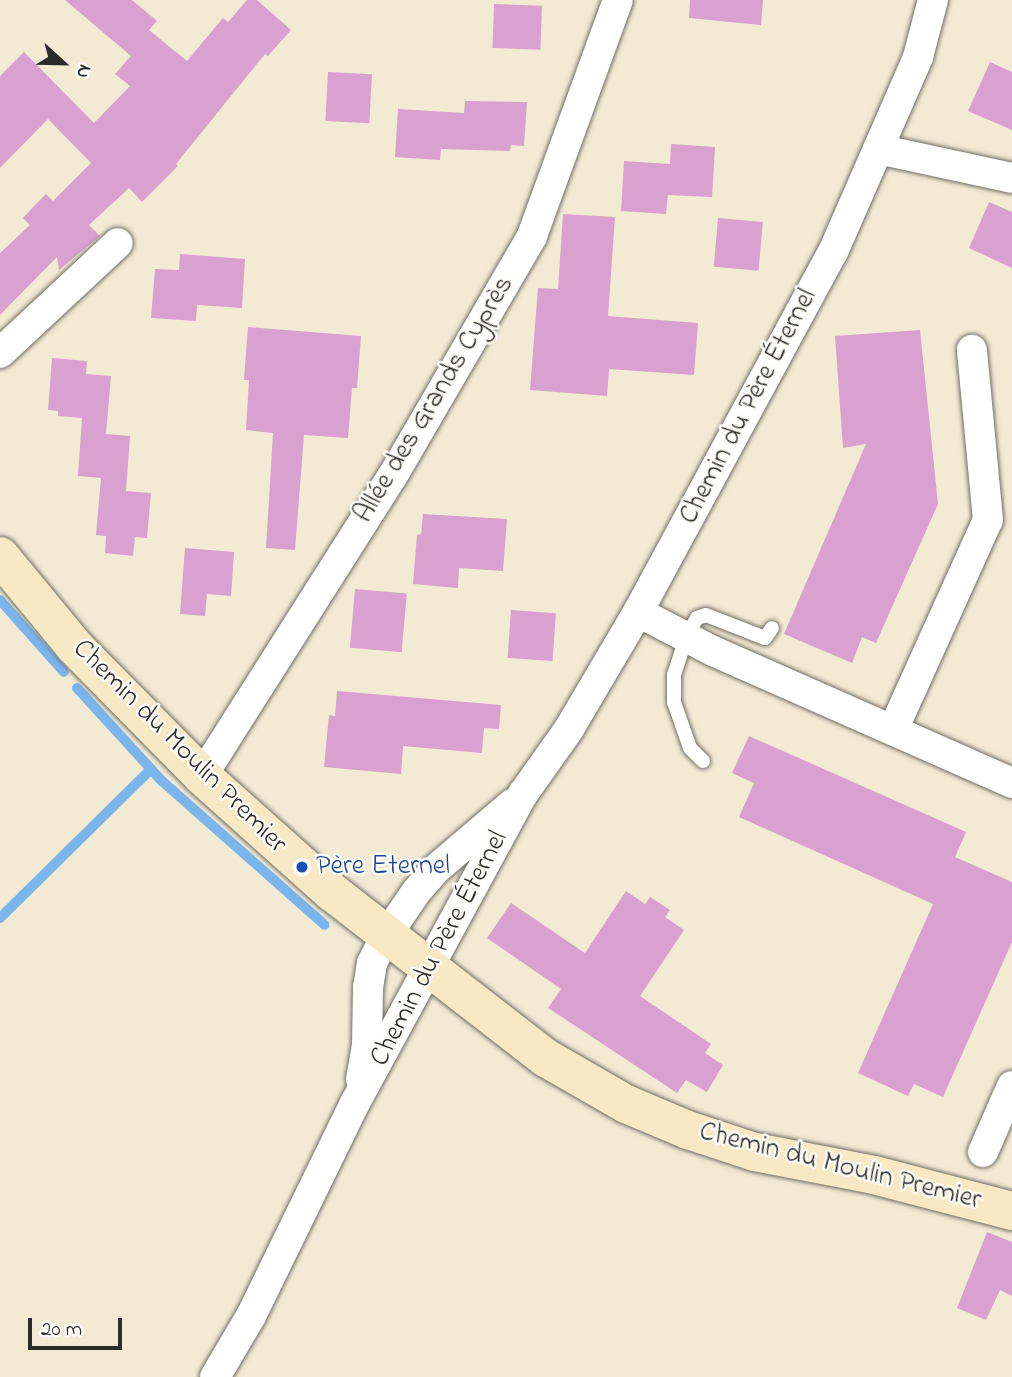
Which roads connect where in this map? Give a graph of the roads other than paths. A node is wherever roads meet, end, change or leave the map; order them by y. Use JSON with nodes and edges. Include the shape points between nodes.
{"nodes":[{"id":1,"x":618,"y":0,"type":"edge"},
{"id":2,"x":933,"y":0,"type":"edge"},
{"id":3,"x":878,"y":149,"type":"junction"},
{"id":4,"x":1012,"y":178,"type":"edge"},
{"id":5,"x":118,"y":243,"type":"dead end"},
{"id":6,"x":972,"y":350,"type":"dead end"},
{"id":7,"x":0,"y":353,"type":"edge"},
{"id":8,"x":0,"y":556,"type":"edge"},
{"id":9,"x":638,"y":612,"type":"junction"},
{"id":10,"x":772,"y":628,"type":"dead end"},
{"id":11,"x":686,"y":637,"type":"junction"},
{"id":12,"x":893,"y":730,"type":"junction"},
{"id":13,"x":704,"y":761,"type":"dead end"},
{"id":14,"x":202,"y":776,"type":"junction"},
{"id":15,"x":1012,"y":783,"type":"edge"},
{"id":16,"x":523,"y":794,"type":"junction"},
{"id":17,"x":386,"y":936,"type":"junction"},
{"id":18,"x":429,"y":970,"type":"junction"},
{"id":19,"x":1012,"y":1086,"type":"edge"},
{"id":20,"x":355,"y":1103,"type":"junction"},
{"id":21,"x":984,"y":1152,"type":"dead end"},
{"id":22,"x":1012,"y":1211,"type":"edge"},
{"id":23,"x":215,"y":1377,"type":"edge"}],
"edges":[{"from":1,"to":14,"type":"street","name":"Allée des Grands Cyprès","via":[[532,236],[392,477]]},
{"from":2,"to":3,"type":"street","name":"Chemin du Père Éternel","via":[[918,57]]},
{"from":3,"to":4,"type":"street"},
{"from":3,"to":9,"type":"street","name":"Chemin du Père Éternel","via":[[833,252]]},
{"from":5,"to":7,"type":"street"},
{"from":6,"to":12,"type":"street","via":[[988,520]]},
{"from":8,"to":14,"type":"main road","name":"Chemin du Moulin Premier","via":[[75,647]]},
{"from":9,"to":11,"type":"street"},
{"from":9,"to":16,"type":"street","name":"Chemin du Père Éternel","via":[[569,729]]},
{"from":10,"to":11,"type":"lane","via":[[765,638],[706,615],[697,618]]},
{"from":11,"to":12,"type":"street"},
{"from":11,"to":13,"type":"lane","via":[[674,675],[674,702],[690,748]]},
{"from":12,"to":15,"type":"street"},
{"from":14,"to":17,"type":"main road","name":"Chemin du Moulin Premier"},
{"from":16,"to":17,"type":"street","name":"Chemin du Père Éternel","via":[[436,869]]},
{"from":16,"to":18,"type":"street","name":"Chemin du Père Éternel"},
{"from":17,"to":18,"type":"main road","name":"Chemin du Moulin Premier"},
{"from":17,"to":20,"type":"street","name":"Chemin du Père Éternel","via":[[372,964],[367,1046]]},
{"from":18,"to":20,"type":"street","name":"Chemin du Père Éternel"},
{"from":18,"to":22,"type":"main road","name":"Chemin du Moulin Premier","via":[[546,1058],[625,1104],[755,1152],[874,1175]]},
{"from":19,"to":21,"type":"street"},
{"from":20,"to":23,"type":"street","name":"Chemin du Père Éternel","via":[[251,1316]]}]}
